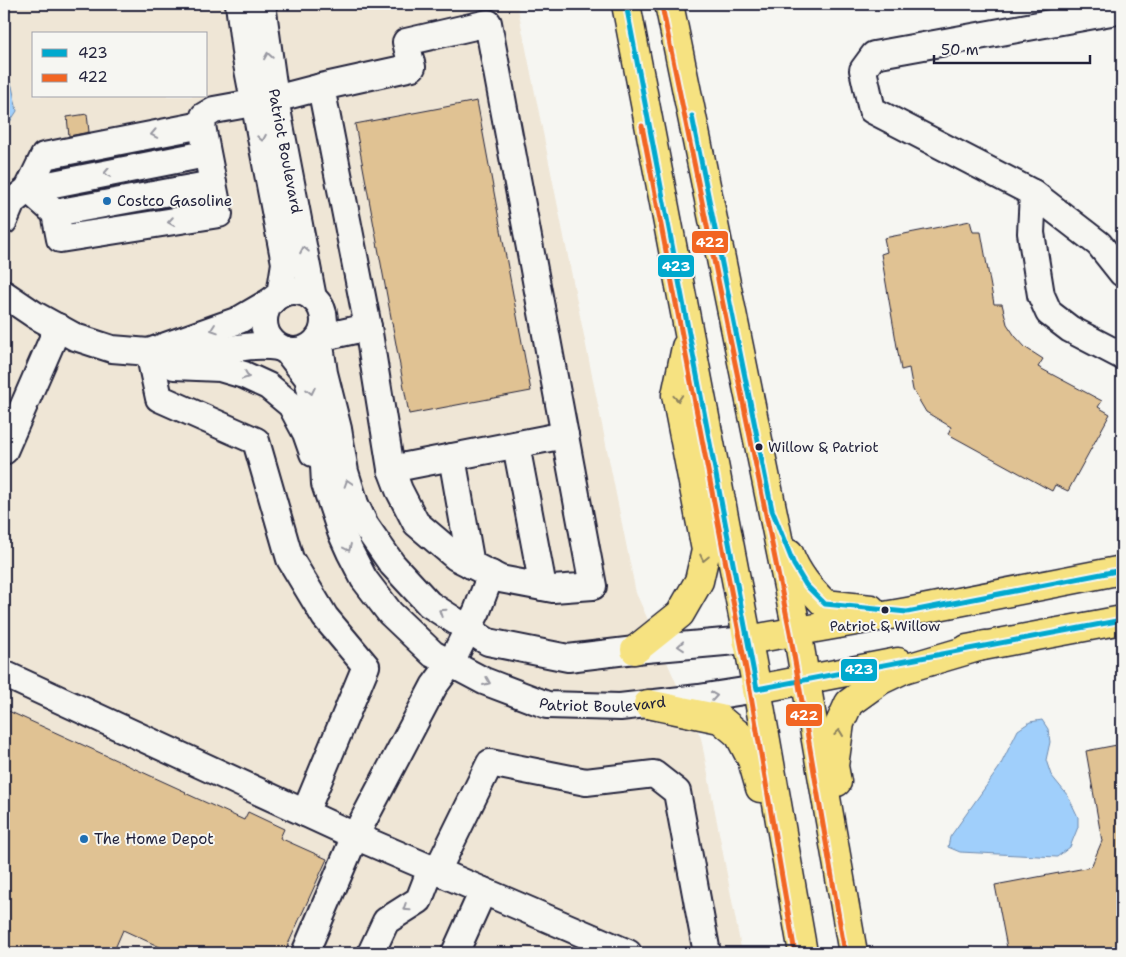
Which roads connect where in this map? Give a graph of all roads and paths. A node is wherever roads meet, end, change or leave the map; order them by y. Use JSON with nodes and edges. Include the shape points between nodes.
{"nodes":[{"id":1,"x":239,"y":4,"type":"edge"},
{"id":2,"x":262,"y":4,"type":"edge"},
{"id":3,"x":626,"y":4,"type":"edge"},
{"id":4,"x":669,"y":4,"type":"edge"},
{"id":5,"x":1122,"y":10,"type":"edge"},
{"id":6,"x":321,"y":87,"type":"junction"},
{"id":7,"x":265,"y":101,"type":"junction"},
{"id":8,"x":202,"y":125,"type":"junction"},
{"id":9,"x":206,"y":154,"type":"junction"},
{"id":10,"x":28,"y":189,"type":"junction"},
{"id":11,"x":1033,"y":193,"type":"junction"},
{"id":12,"x":4,"y":221,"type":"edge"},
{"id":13,"x":1120,"y":266,"type":"edge"},
{"id":14,"x":4,"y":294,"type":"edge"},
{"id":15,"x":276,"y":298,"type":"junction"},
{"id":16,"x":316,"y":302,"type":"junction"},
{"id":17,"x":366,"y":317,"type":"junction"},
{"id":18,"x":58,"y":328,"type":"junction"},
{"id":19,"x":689,"y":333,"type":"junction"},
{"id":20,"x":319,"y":338,"type":"junction"},
{"id":21,"x":282,"y":348,"type":"junction"},
{"id":22,"x":149,"y":352,"type":"junction"},
{"id":23,"x":1122,"y":356,"type":"edge"},
{"id":24,"x":174,"y":366,"type":"junction"},
{"id":25,"x":565,"y":435,"type":"junction"},
{"id":26,"x":516,"y":445,"type":"junction"},
{"id":27,"x":4,"y":452,"type":"edge"},
{"id":28,"x":452,"y":457,"type":"junction"},
{"id":29,"x":392,"y":469,"type":"junction"},
{"id":30,"x":325,"y":484,"type":"junction"},
{"id":31,"x":772,"y":510,"type":"junction"},
{"id":32,"x":481,"y":569,"type":"junction"},
{"id":33,"x":1122,"y":570,"type":"edge"},
{"id":34,"x":543,"y":587,"type":"junction"},
{"id":35,"x":907,"y":612,"type":"junction"},
{"id":36,"x":1122,"y":620,"type":"edge"},
{"id":37,"x":468,"y":629,"type":"junction"},
{"id":38,"x":797,"y":631,"type":"junction"},
{"id":39,"x":747,"y":640,"type":"junction"},
{"id":40,"x":985,"y":645,"type":"junction"},
{"id":41,"x":635,"y":650,"type":"junction"},
{"id":42,"x":451,"y":663,"type":"junction"},
{"id":43,"x":4,"y":674,"type":"edge"},
{"id":44,"x":806,"y":680,"type":"junction"},
{"id":45,"x":757,"y":689,"type":"junction"},
{"id":46,"x":648,"y":704,"type":"junction"},
{"id":47,"x":304,"y":812,"type":"junction"},
{"id":48,"x":355,"y":836,"type":"junction"},
{"id":49,"x":434,"y":870,"type":"junction"},
{"id":50,"x":483,"y":891,"type":"junction"},
{"id":51,"x":305,"y":953,"type":"edge"},
{"id":52,"x":371,"y":953,"type":"edge"},
{"id":53,"x":455,"y":953,"type":"edge"},
{"id":54,"x":628,"y":953,"type":"edge"},
{"id":55,"x":706,"y":953,"type":"edge"},
{"id":56,"x":794,"y":953,"type":"edge"},
{"id":57,"x":804,"y":953,"type":"edge"},
{"id":58,"x":854,"y":953,"type":"edge"},
{"id":59,"x":868,"y":953,"type":"edge"}],
"edges":[{"from":1,"to":7,"type":"street","name":"Patriot Boulevard","via":[[246,59]]},
{"from":7,"to":2,"type":"street","name":"Patriot Boulevard","one_way":true},
{"from":3,"to":19,"type":"main road"},
{"from":4,"to":31,"type":"main road"},
{"from":5,"to":11,"type":"street","via":[[874,55],[863,70],[872,110]]},
{"from":6,"to":7,"type":"street"},
{"from":6,"to":17,"type":"street"},
{"from":6,"to":25,"type":"street","via":[[412,67],[406,42],[488,23]]},
{"from":7,"to":8,"type":"street","via":[[214,110],[204,116]]},
{"from":7,"to":15,"type":"street","name":"Patriot Boulevard","one_way":true,"via":[[285,263]]},
{"from":16,"to":7,"type":"street","name":"Patriot Boulevard","one_way":true},
{"from":8,"to":9,"type":"street"},
{"from":8,"to":10,"type":"street","one_way":true,"via":[[44,156]]},
{"from":9,"to":10,"type":"street","one_way":true},
{"from":9,"to":10,"type":"street","one_way":true,"via":[[219,214],[60,239],[55,213]]},
{"from":10,"to":12,"type":"street","via":[[12,202]]},
{"from":11,"to":13,"type":"street","via":[[1099,244]]},
{"from":11,"to":23,"type":"street","via":[[1031,233],[1041,295],[1049,313],[1070,329]]},
{"from":14,"to":18,"type":"street"},
{"from":15,"to":16,"type":"street","via":[[297,292]]},
{"from":15,"to":21,"type":"street","name":"Patriot Boulevard","via":[[268,307],[264,324],[271,341]]},
{"from":15,"to":22,"type":"street","one_way":true,"via":[[239,320]]},
{"from":16,"to":17,"type":"street"},
{"from":16,"to":20,"type":"street","name":"Patriot Boulevard","via":[[324,322]]},
{"from":17,"to":20,"type":"street"},
{"from":17,"to":29,"type":"street"},
{"from":18,"to":22,"type":"street","via":[[112,349]]},
{"from":18,"to":27,"type":"street"},
{"from":19,"to":39,"type":"main road"},
{"from":19,"to":41,"type":"main road","one_way":true,"via":[[676,395],[706,550],[699,581],[680,614]]},
{"from":20,"to":21,"type":"street","via":[[304,350]]},
{"from":37,"to":20,"type":"street","name":"Patriot Boulevard","one_way":true,"via":[[429,604],[392,564],[365,525],[345,472]]},
{"from":21,"to":24,"type":"street","via":[[242,346]]},
{"from":21,"to":30,"type":"street","name":"Patriot Boulevard","one_way":true,"via":[[308,378],[323,447]]},
{"from":22,"to":24,"type":"street"},
{"from":22,"to":47,"type":"street","via":[[159,398],[256,441],[290,559],[326,617],[366,666]]},
{"from":24,"to":30,"type":"street","one_way":true,"via":[[220,368],[268,386],[291,405],[306,433]]},
{"from":25,"to":26,"type":"street"},
{"from":25,"to":34,"type":"street","via":[[593,586]]},
{"from":26,"to":28,"type":"street"},
{"from":26,"to":34,"type":"street"},
{"from":28,"to":29,"type":"street"},
{"from":28,"to":32,"type":"street"},
{"from":29,"to":32,"type":"street","via":[[416,523],[456,557]]},
{"from":30,"to":42,"type":"street","name":"Patriot Boulevard","one_way":true,"via":[[341,532],[369,587],[390,613],[433,654]]},
{"from":31,"to":35,"type":"main road","via":[[794,565],[806,585],[825,604]]},
{"from":31,"to":38,"type":"main road"},
{"from":32,"to":34,"type":"street","via":[[500,579]]},
{"from":32,"to":37,"type":"street","via":[[477,611]]},
{"from":33,"to":35,"type":"main road","name":"Patriot Boulevard"},
{"from":35,"to":38,"type":"main road","name":"Patriot Boulevard"},
{"from":36,"to":40,"type":"main road","name":"Patriot Boulevard"},
{"from":37,"to":41,"type":"street","name":"Patriot Boulevard","via":[[488,642],[568,658]]},
{"from":37,"to":42,"type":"street"},
{"from":38,"to":39,"type":"main road","name":"Patriot Boulevard"},
{"from":38,"to":44,"type":"main road"},
{"from":39,"to":41,"type":"street","name":"Patriot Boulevard","one_way":true},
{"from":39,"to":45,"type":"main road"},
{"from":40,"to":44,"type":"main road","name":"Patriot Boulevard"},
{"from":59,"to":40,"type":"main road","one_way":true,"via":[[834,766],[840,723],[849,703],[881,680],[904,669]]},
{"from":42,"to":46,"type":"street","name":"Patriot Boulevard","one_way":true,"via":[[484,681],[548,705]]},
{"from":42,"to":48,"type":"street","via":[[434,686]]},
{"from":43,"to":47,"type":"street"},
{"from":44,"to":45,"type":"main road","name":"Patriot Boulevard"},
{"from":44,"to":58,"type":"main road"},
{"from":46,"to":45,"type":"street","name":"Patriot Boulevard","one_way":true},
{"from":45,"to":57,"type":"main road"},
{"from":46,"to":56,"type":"main road","via":[[720,719],[739,735],[752,760],[774,837]]},
{"from":47,"to":48,"type":"street"},
{"from":48,"to":49,"type":"street"},
{"from":48,"to":51,"type":"street"},
{"from":49,"to":50,"type":"street"},
{"from":49,"to":52,"type":"street","one_way":true,"via":[[419,900],[386,921]]},
{"from":49,"to":55,"type":"street","via":[[490,763],[586,782],[654,774],[677,792]]},
{"from":50,"to":53,"type":"street"},
{"from":50,"to":54,"type":"street"}]}
